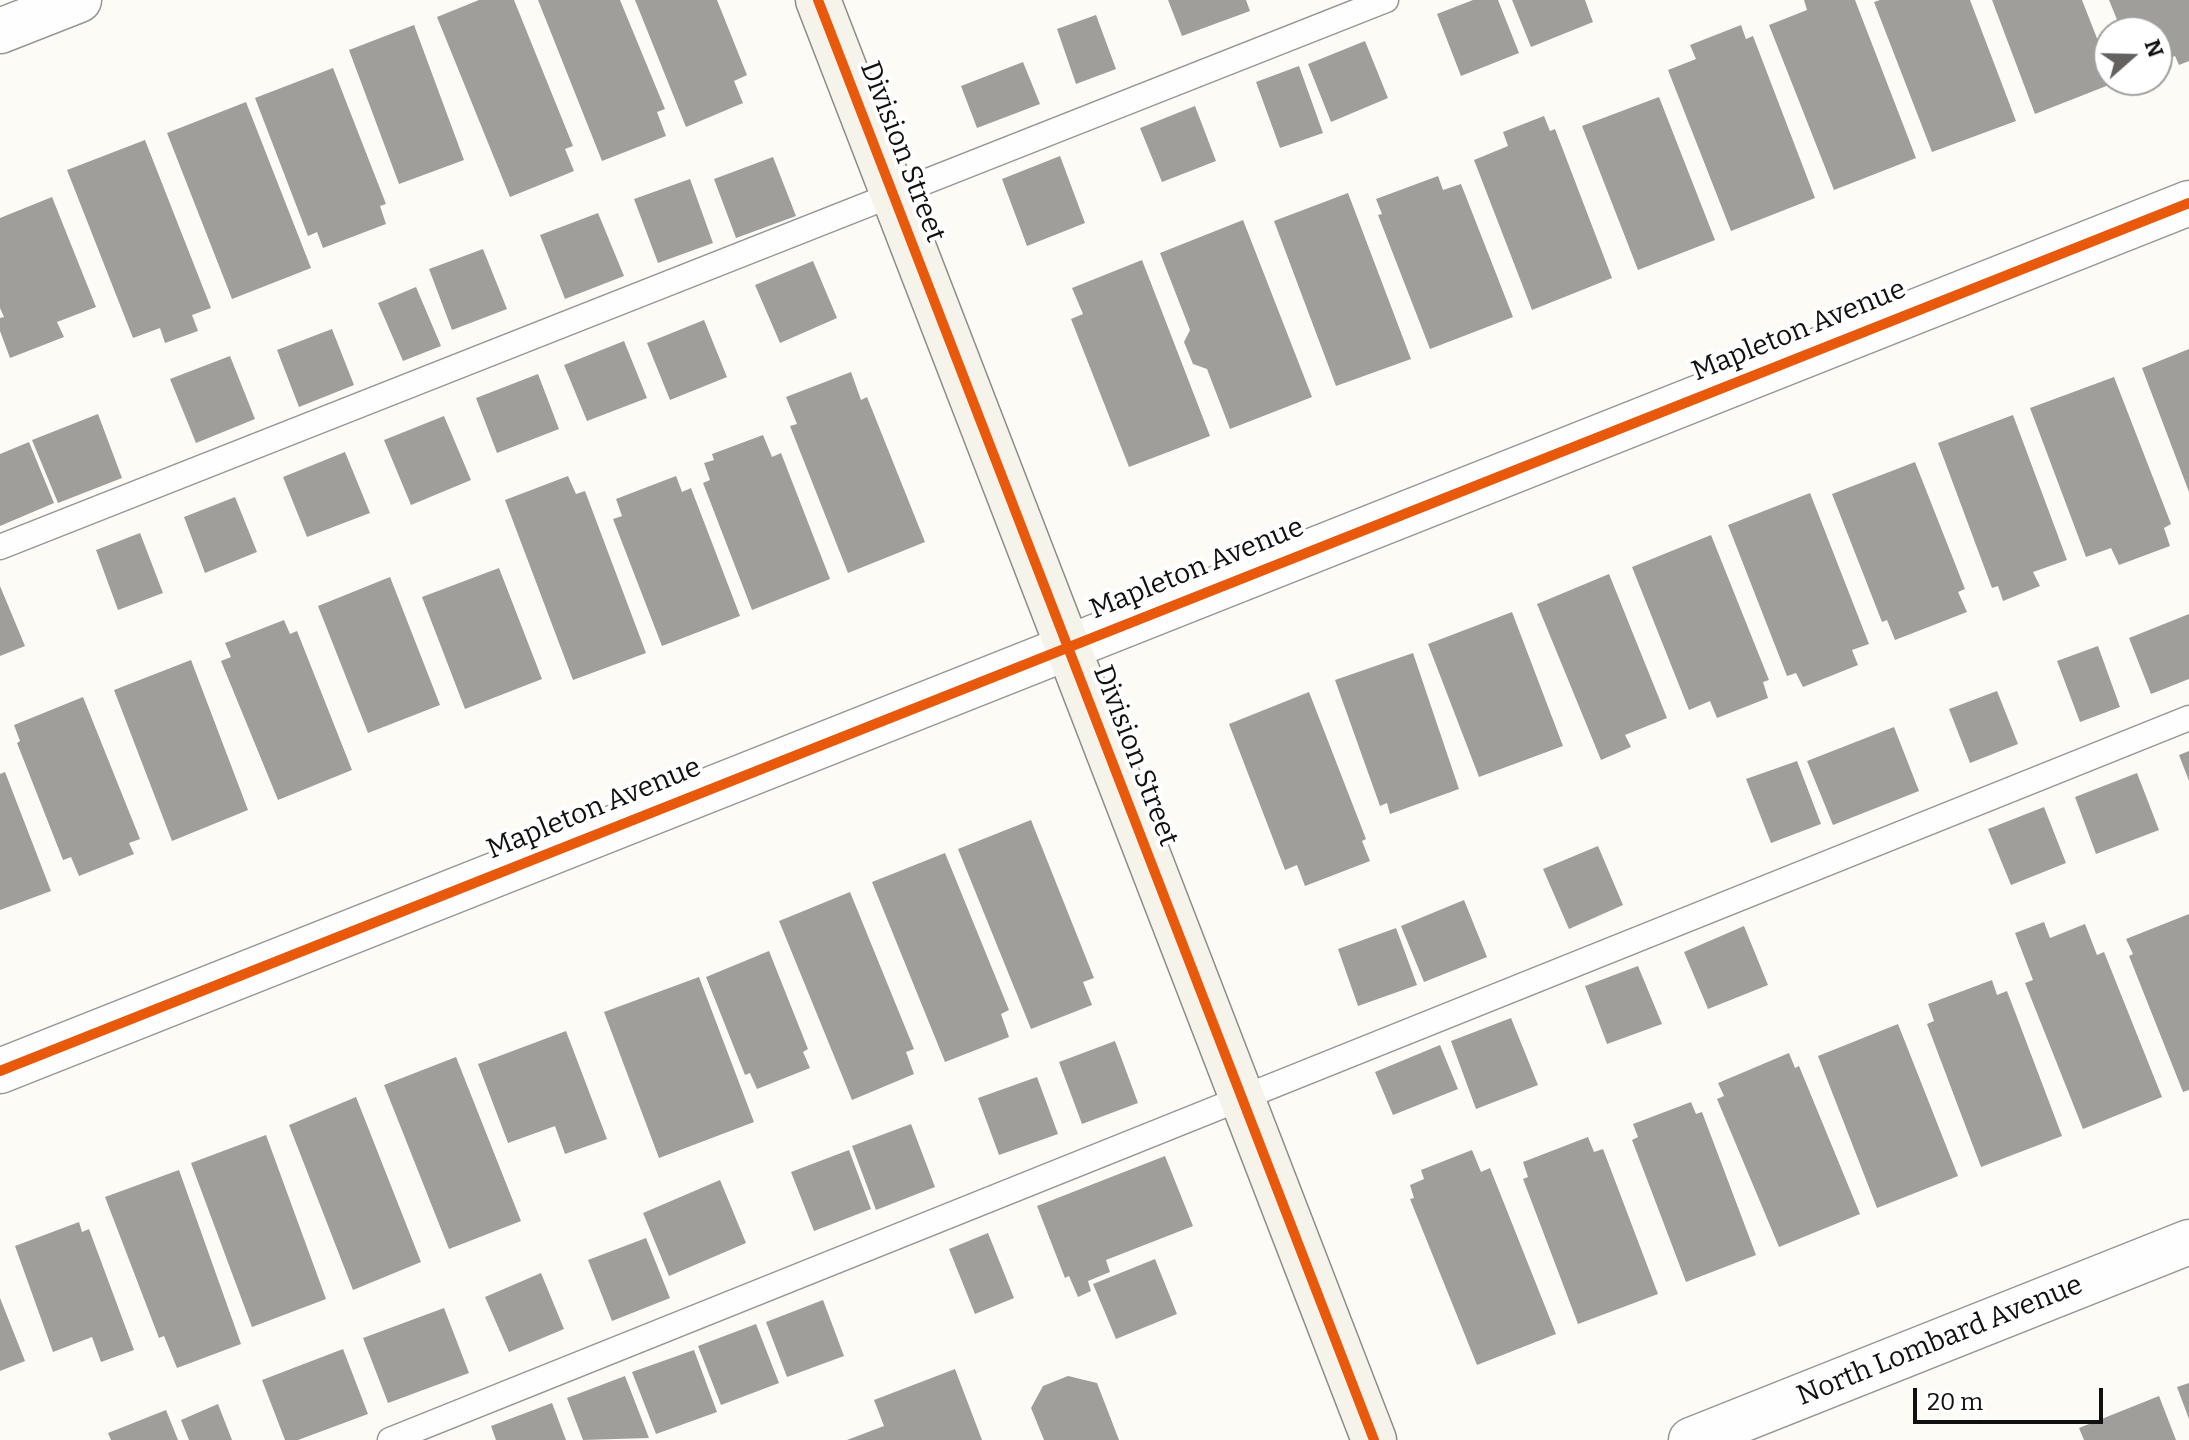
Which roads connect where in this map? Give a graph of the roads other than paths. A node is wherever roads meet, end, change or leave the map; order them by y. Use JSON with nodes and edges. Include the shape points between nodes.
{"nodes":[{"id":1,"x":79,"y":0,"type":"edge"},
{"id":2,"x":818,"y":0,"type":"edge"},
{"id":3,"x":1386,"y":0,"type":"edge"},
{"id":4,"x":0,"y":31,"type":"edge"},
{"id":5,"x":893,"y":195,"type":"junction"},
{"id":6,"x":2189,"y":203,"type":"edge"},
{"id":7,"x":0,"y":547,"type":"edge"},
{"id":8,"x":1066,"y":646,"type":"junction"},
{"id":9,"x":2189,"y":718,"type":"edge"},
{"id":10,"x":0,"y":1071,"type":"edge"},
{"id":11,"x":1242,"y":1098,"type":"junction"},
{"id":12,"x":2189,"y":1242,"type":"edge"},
{"id":13,"x":390,"y":1440,"type":"edge"},
{"id":14,"x":1374,"y":1440,"type":"edge"},
{"id":15,"x":1691,"y":1440,"type":"edge"}],
"edges":[{"from":1,"to":4,"type":"street"},
{"from":2,"to":5,"type":"street","name":"Division Street"},
{"from":3,"to":5,"type":"lane"},
{"from":5,"to":7,"type":"lane"},
{"from":5,"to":8,"type":"street","name":"Division Street"},
{"from":6,"to":8,"type":"street","name":"Mapleton Avenue"},
{"from":8,"to":10,"type":"street","name":"Mapleton Avenue"},
{"from":8,"to":11,"type":"street","name":"Division Street"},
{"from":9,"to":11,"type":"lane"},
{"from":11,"to":13,"type":"lane"},
{"from":11,"to":14,"type":"street","name":"Division Street"},
{"from":12,"to":15,"type":"street","name":"North Lombard Avenue"}]}
